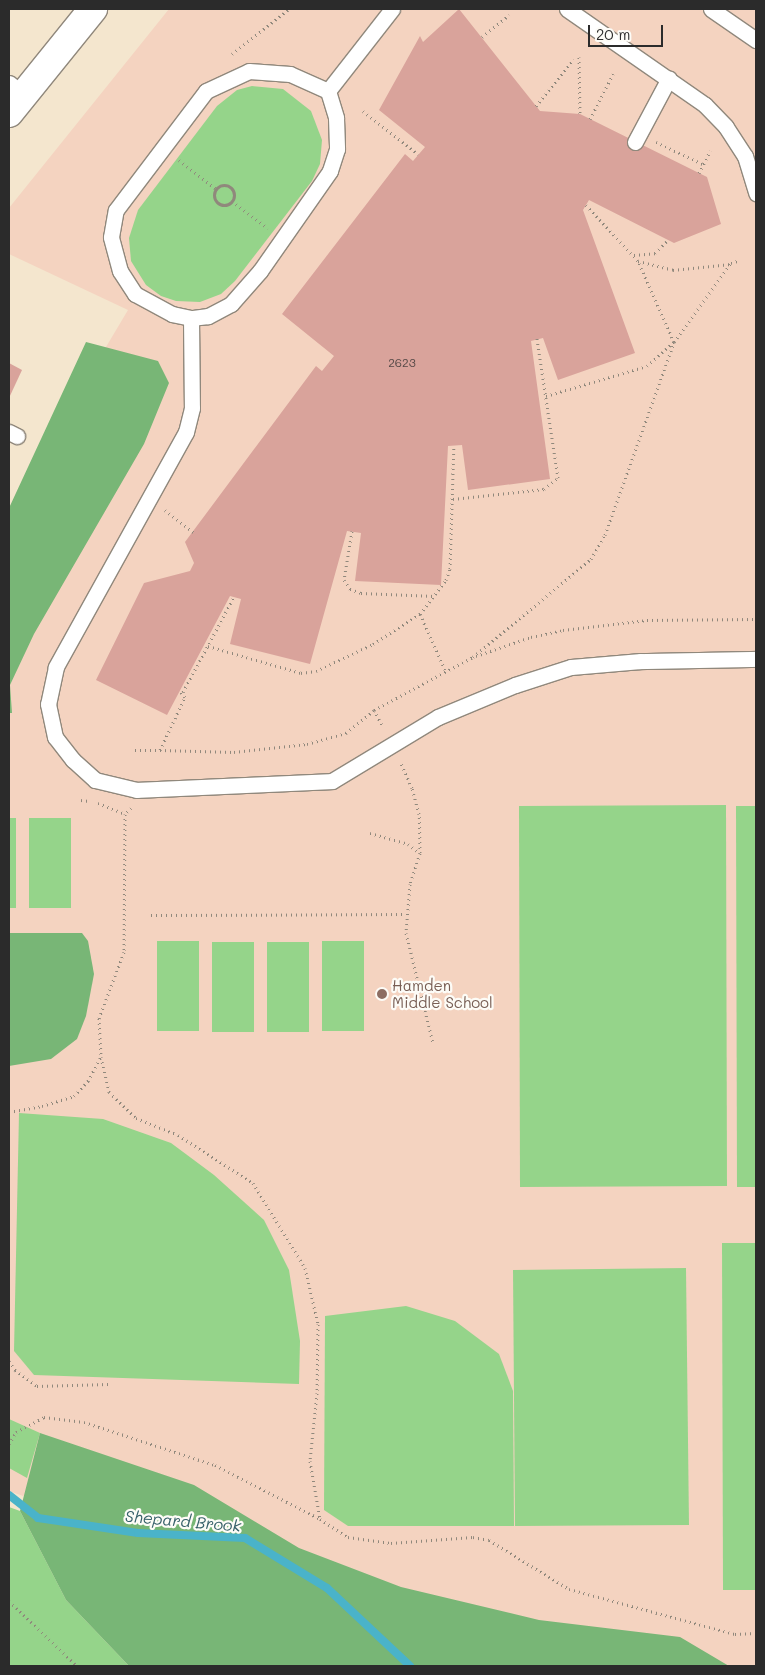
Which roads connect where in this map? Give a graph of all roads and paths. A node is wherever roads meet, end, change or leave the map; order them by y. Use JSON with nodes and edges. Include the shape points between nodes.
{"nodes":[{"id":1,"x":93,"y":9,"type":"edge"},
{"id":2,"x":289,"y":9,"type":"edge"},
{"id":3,"x":392,"y":9,"type":"edge"},
{"id":4,"x":567,"y":9,"type":"edge"},
{"id":5,"x":711,"y":9,"type":"edge"},
{"id":6,"x":509,"y":16,"type":"dead end"},
{"id":7,"x":482,"y":37,"type":"dead end"},
{"id":8,"x":756,"y":40,"type":"edge"},
{"id":9,"x":232,"y":54,"type":"dead end"},
{"id":10,"x":579,"y":57,"type":"dead end"},
{"id":11,"x":574,"y":59,"type":"dead end"},
{"id":12,"x":613,"y":74,"type":"dead end"},
{"id":13,"x":669,"y":78,"type":"junction"},
{"id":14,"x":328,"y":92,"type":"junction"},
{"id":15,"x":14,"y":97,"type":"edge"},
{"id":16,"x":536,"y":106,"type":"dead end"},
{"id":17,"x":363,"y":111,"type":"dead end"},
{"id":18,"x":580,"y":114,"type":"dead end"},
{"id":19,"x":590,"y":119,"type":"dead end"},
{"id":20,"x":636,"y":142,"type":"dead end"},
{"id":21,"x":669,"y":148,"type":"dead end"},
{"id":22,"x":710,"y":151,"type":"dead end"},
{"id":23,"x":418,"y":154,"type":"dead end"},
{"id":24,"x":178,"y":160,"type":"dead end"},
{"id":25,"x":703,"y":164,"type":"junction"},
{"id":26,"x":699,"y":173,"type":"dead end"},
{"id":27,"x":216,"y":188,"type":"junction"},
{"id":28,"x":756,"y":193,"type":"edge"},
{"id":29,"x":232,"y":201,"type":"junction"},
{"id":30,"x":586,"y":205,"type":"dead end"},
{"id":31,"x":271,"y":230,"type":"dead end"},
{"id":32,"x":668,"y":240,"type":"dead end"},
{"id":33,"x":633,"y":256,"type":"junction"},
{"id":34,"x":740,"y":260,"type":"dead end"},
{"id":35,"x":638,"y":261,"type":"junction"},
{"id":36,"x":731,"y":263,"type":"junction"},
{"id":37,"x":191,"y":318,"type":"junction"},
{"id":38,"x":537,"y":339,"type":"dead end"},
{"id":39,"x":674,"y":342,"type":"junction"},
{"id":40,"x":546,"y":396,"type":"junction"},
{"id":41,"x":454,"y":445,"type":"dead end"},
{"id":42,"x":452,"y":499,"type":"junction"},
{"id":43,"x":164,"y":510,"type":"dead end"},
{"id":44,"x":352,"y":531,"type":"dead end"},
{"id":45,"x":193,"y":532,"type":"dead end"},
{"id":46,"x":435,"y":596,"type":"junction"},
{"id":47,"x":234,"y":597,"type":"dead end"},
{"id":48,"x":420,"y":614,"type":"junction"},
{"id":49,"x":756,"y":619,"type":"edge"},
{"id":50,"x":208,"y":646,"type":"junction"},
{"id":51,"x":473,"y":657,"type":"junction"},
{"id":52,"x":756,"y":659,"type":"edge"},
{"id":53,"x":445,"y":670,"type":"junction"},
{"id":54,"x":374,"y":710,"type":"junction"},
{"id":55,"x":385,"y":730,"type":"dead end"},
{"id":56,"x":135,"y":750,"type":"dead end"},
{"id":57,"x":160,"y":750,"type":"junction"},
{"id":58,"x":400,"y":762,"type":"dead end"},
{"id":59,"x":81,"y":800,"type":"dead end"},
{"id":60,"x":135,"y":805,"type":"dead end"},
{"id":61,"x":125,"y":814,"type":"junction"},
{"id":62,"x":370,"y":833,"type":"dead end"},
{"id":63,"x":420,"y":853,"type":"junction"},
{"id":64,"x":405,"y":914,"type":"junction"},
{"id":65,"x":151,"y":915,"type":"dead end"},
{"id":66,"x":433,"y":1043,"type":"dead end"},
{"id":67,"x":101,"y":1057,"type":"junction"},
{"id":68,"x":9,"y":1112,"type":"edge"},
{"id":69,"x":9,"y":1361,"type":"edge"},
{"id":70,"x":109,"y":1384,"type":"dead end"},
{"id":71,"x":9,"y":1444,"type":"edge"},
{"id":72,"x":320,"y":1519,"type":"junction"},
{"id":73,"x":9,"y":1601,"type":"edge"},
{"id":74,"x":756,"y":1633,"type":"edge"},
{"id":75,"x":77,"y":1666,"type":"edge"}],
"edges":[{"from":1,"to":15,"type":"main road"},
{"from":2,"to":9,"type":"path"},
{"from":3,"to":14,"type":"lane"},
{"from":4,"to":13,"type":"lane"},
{"from":5,"to":8,"type":"lane"},
{"from":6,"to":7,"type":"path"},
{"from":10,"to":18,"type":"path"},
{"from":11,"to":16,"type":"path"},
{"from":12,"to":19,"type":"path"},
{"from":13,"to":20,"type":"lane"},
{"from":13,"to":28,"type":"lane","via":[[705,105],[726,127],[745,156]]},
{"from":14,"to":37,"type":"lane","via":[[336,118],[338,149],[330,171],[260,271],[231,304],[208,316]]},
{"from":14,"to":37,"type":"lane","via":[[290,74],[249,71],[206,92],[116,210],[111,237],[120,271],[135,294],[172,314]]},
{"from":17,"to":23,"type":"path"},
{"from":21,"to":25,"type":"path"},
{"from":22,"to":25,"type":"path"},
{"from":24,"to":27,"type":"path"},
{"from":25,"to":26,"type":"path"},
{"from":27,"to":29,"type":"path","via":[[229,185],[234,190]]},
{"from":27,"to":29,"type":"path","via":[[213,194],[217,203],[226,205]]},
{"from":29,"to":31,"type":"path"},
{"from":30,"to":33,"type":"path"},
{"from":32,"to":33,"type":"path","via":[[655,252]]},
{"from":33,"to":35,"type":"path"},
{"from":34,"to":36,"type":"path"},
{"from":35,"to":36,"type":"path","via":[[673,270]]},
{"from":35,"to":39,"type":"path"},
{"from":36,"to":39,"type":"path"},
{"from":37,"to":52,"type":"lane","via":[[192,408],[186,432],[56,667],[48,704],[55,737],[95,780],[137,790],[332,781],[438,717],[515,685],[571,667],[641,661]]},
{"from":38,"to":40,"type":"path"},
{"from":39,"to":40,"type":"path","via":[[647,366]]},
{"from":39,"to":51,"type":"path","via":[[605,535],[591,559]]},
{"from":40,"to":42,"type":"path","via":[[559,472],[550,486]]},
{"from":41,"to":42,"type":"path"},
{"from":42,"to":46,"type":"path","via":[[450,568]]},
{"from":43,"to":45,"type":"path"},
{"from":44,"to":46,"type":"path","via":[[344,580],[350,588],[361,593]]},
{"from":46,"to":48,"type":"path"},
{"from":47,"to":50,"type":"path"},
{"from":48,"to":50,"type":"path","via":[[373,644],[316,671],[301,673]]},
{"from":48,"to":53,"type":"path"},
{"from":49,"to":51,"type":"path","via":[[647,620],[563,630],[531,636]]},
{"from":50,"to":57,"type":"path","via":[[181,692],[185,697]]},
{"from":51,"to":53,"type":"path"},
{"from":53,"to":54,"type":"path"},
{"from":54,"to":55,"type":"path"},
{"from":54,"to":57,"type":"path","via":[[346,732],[307,744],[234,752]]},
{"from":56,"to":57,"type":"path"},
{"from":58,"to":63,"type":"path","via":[[412,788],[418,814]]},
{"from":59,"to":61,"type":"path","via":[[93,801]]},
{"from":60,"to":61,"type":"path"},
{"from":61,"to":67,"type":"path","via":[[124,952],[99,1018]]},
{"from":62,"to":63,"type":"path","via":[[408,844]]},
{"from":63,"to":64,"type":"path"},
{"from":64,"to":65,"type":"path"},
{"from":64,"to":66,"type":"path","via":[[406,933]]},
{"from":67,"to":68,"type":"path","via":[[88,1081],[74,1096]]},
{"from":67,"to":72,"type":"path","via":[[109,1092],[136,1118],[178,1135],[253,1183],[305,1268],[318,1324],[317,1393],[310,1461]]},
{"from":69,"to":70,"type":"path","via":[[15,1370],[37,1386]]},
{"from":71,"to":72,"type":"path","via":[[16,1432],[44,1417],[84,1422],[215,1465]]},
{"from":72,"to":74,"type":"path","via":[[348,1537],[365,1541],[391,1544],[473,1537],[489,1540],[569,1589],[735,1634]]},
{"from":73,"to":75,"type":"path"}]}
